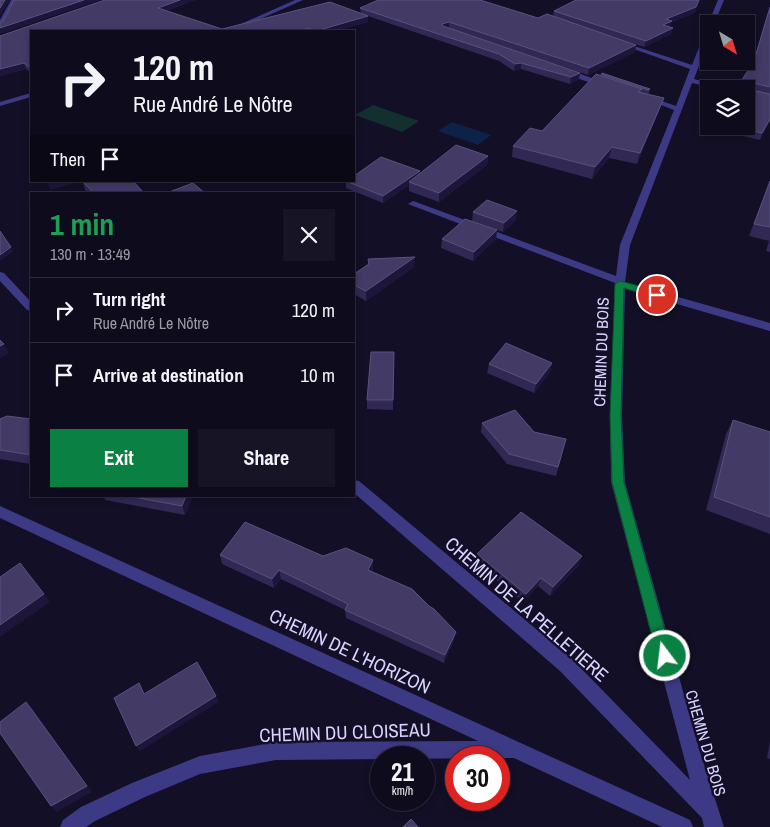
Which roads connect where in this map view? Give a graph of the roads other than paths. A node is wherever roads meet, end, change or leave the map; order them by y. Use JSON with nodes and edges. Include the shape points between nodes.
{"nodes":[{"id":1,"x":14,"y":0,"type":"edge"},
{"id":2,"x":300,"y":0,"type":"edge"},
{"id":3,"x":720,"y":0,"type":"edge"},
{"id":4,"x":714,"y":15,"type":"edge"},
{"id":5,"x":0,"y":26,"type":"edge"},
{"id":6,"x":230,"y":30,"type":"edge"},
{"id":7,"x":612,"y":40,"type":"edge"},
{"id":8,"x":700,"y":52,"type":"edge"},
{"id":9,"x":557,"y":68,"type":"edge"},
{"id":10,"x":691,"y":74,"type":"junction"},
{"id":11,"x":706,"y":80,"type":"edge"},
{"id":12,"x":613,"y":87,"type":"edge"},
{"id":13,"x":30,"y":95,"type":"edge"},
{"id":14,"x":641,"y":96,"type":"edge"},
{"id":15,"x":0,"y":104,"type":"edge"},
{"id":16,"x":678,"y":109,"type":"junction"},
{"id":17,"x":413,"y":204,"type":"dead end"},
{"id":18,"x":0,"y":275,"type":"edge"},
{"id":19,"x":620,"y":282,"type":"junction"},
{"id":20,"x":30,"y":307,"type":"edge"},
{"id":21,"x":770,"y":327,"type":"edge"},
{"id":22,"x":355,"y":486,"type":"edge"},
{"id":23,"x":0,"y":512,"type":"edge"},
{"id":24,"x":516,"y":750,"type":"junction"},
{"id":25,"x":712,"y":820,"type":"edge"},
{"id":26,"x":70,"y":827,"type":"edge"},
{"id":27,"x":683,"y":827,"type":"edge"}],
"edges":[{"from":1,"to":5,"type":"street"},
{"from":2,"to":6,"type":"street"},
{"from":3,"to":4,"type":"street"},
{"from":7,"to":10,"type":"street"},
{"from":8,"to":10,"type":"street","name":"CHEMIN DU BOIS"},
{"from":9,"to":12,"type":"street"},
{"from":10,"to":11,"type":"street"},
{"from":10,"to":16,"type":"street","name":"CHEMIN DU BOIS"},
{"from":13,"to":15,"type":"street"},
{"from":14,"to":16,"type":"street"},
{"from":16,"to":19,"type":"street","name":"CHEMIN DU BOIS","via":[[631,226]]},
{"from":17,"to":19,"type":"street"},
{"from":18,"to":20,"type":"street"},
{"from":19,"to":21,"type":"street"},
{"from":19,"to":25,"type":"street","name":"CHEMIN DU BOIS","via":[[616,416],[618,482]]},
{"from":22,"to":25,"type":"street","name":"CHEMIN DE LA PELLETIERE","via":[[566,666]]},
{"from":23,"to":24,"type":"street","name":"CHEMIN DE L'HORIZON"},
{"from":24,"to":26,"type":"street","name":"CHEMIN DU CLOISEAU","via":[[276,752],[210,763],[139,790],[88,814]]},
{"from":24,"to":27,"type":"street","name":"CHEMIN DE L'HORIZON"}]}
